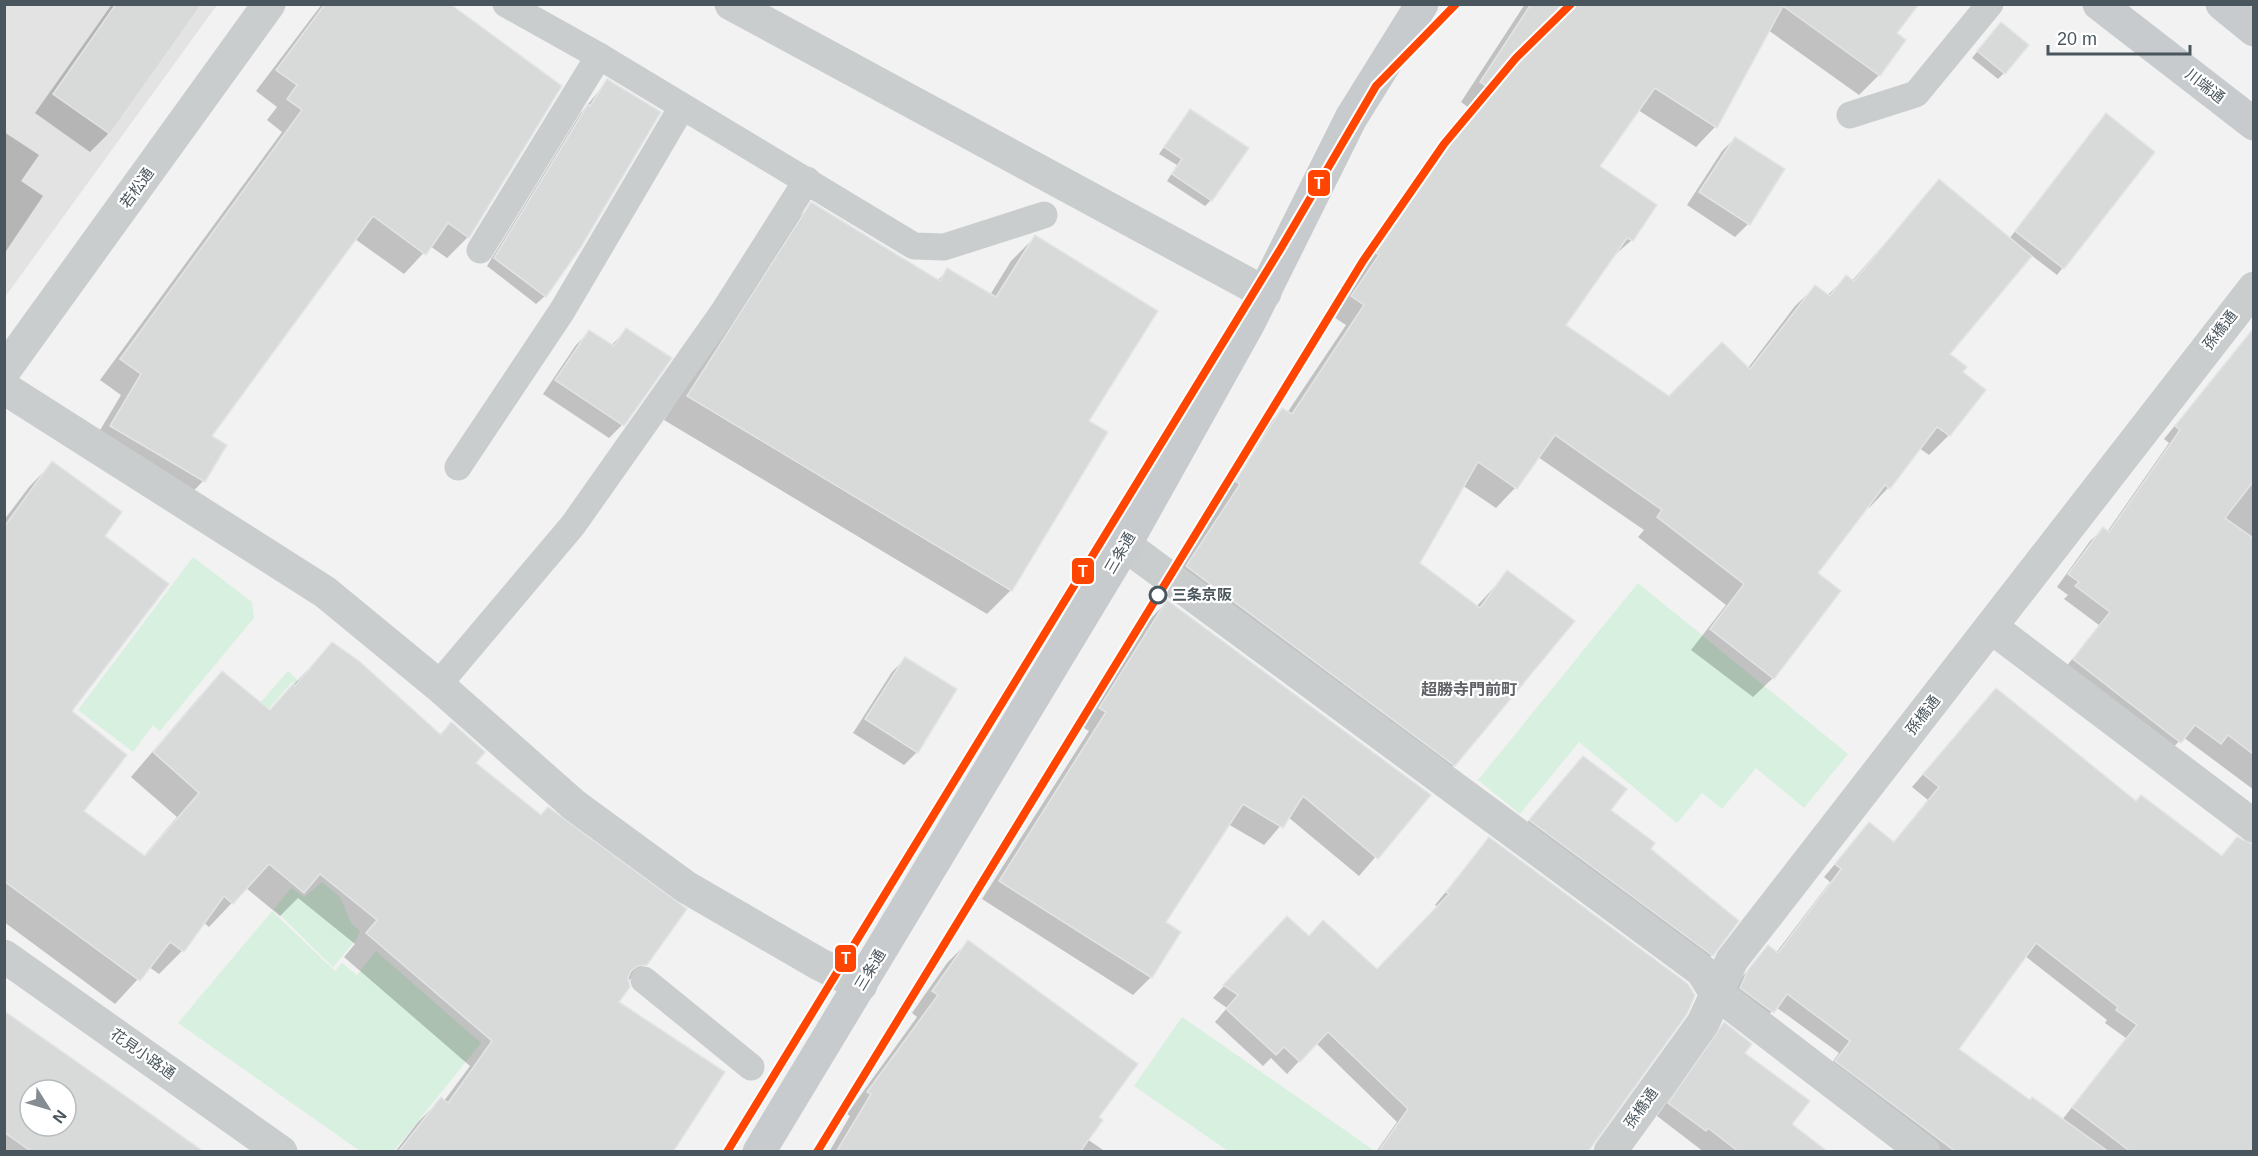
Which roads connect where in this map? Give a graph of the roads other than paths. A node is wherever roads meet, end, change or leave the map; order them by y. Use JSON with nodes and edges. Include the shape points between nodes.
{"nodes":[{"id":1,"x":269,"y":4,"type":"edge"},
{"id":2,"x":506,"y":4,"type":"edge"},
{"id":3,"x":731,"y":4,"type":"edge"},
{"id":4,"x":1422,"y":4,"type":"edge"},
{"id":5,"x":1990,"y":4,"type":"edge"},
{"id":6,"x":2099,"y":4,"type":"edge"},
{"id":7,"x":2222,"y":4,"type":"edge"},
{"id":8,"x":2253,"y":30,"type":"edge"},
{"id":9,"x":599,"y":56,"type":"junction"},
{"id":10,"x":682,"y":107,"type":"junction"},
{"id":11,"x":1850,"y":116,"type":"dead end"},
{"id":12,"x":2253,"y":124,"type":"edge"},
{"id":13,"x":807,"y":180,"type":"junction"},
{"id":14,"x":1044,"y":214,"type":"dead end"},
{"id":15,"x":480,"y":250,"type":"dead end"},
{"id":16,"x":2253,"y":288,"type":"edge"},
{"id":17,"x":1265,"y":293,"type":"junction"},
{"id":18,"x":4,"y":371,"type":"edge"},
{"id":19,"x":4,"y":388,"type":"edge"},
{"id":20,"x":458,"y":467,"type":"dead end"},
{"id":21,"x":1125,"y":545,"type":"junction"},
{"id":22,"x":1991,"y":627,"type":"junction"},
{"id":23,"x":438,"y":685,"type":"junction"},
{"id":24,"x":2253,"y":826,"type":"edge"},
{"id":25,"x":4,"y":956,"type":"edge"},
{"id":26,"x":644,"y":980,"type":"dead end"},
{"id":27,"x":861,"y":985,"type":"junction"},
{"id":28,"x":1715,"y":992,"type":"junction"},
{"id":29,"x":751,"y":1067,"type":"dead end"},
{"id":30,"x":281,"y":1152,"type":"edge"},
{"id":31,"x":759,"y":1152,"type":"edge"},
{"id":32,"x":1610,"y":1152,"type":"edge"},
{"id":33,"x":1924,"y":1152,"type":"edge"}],
"edges":[{"from":1,"to":18,"type":"street","name":"若松通"},
{"from":2,"to":9,"type":"lane"},
{"from":3,"to":17,"type":"street"},
{"from":4,"to":17,"type":"main road","name":"三条通","via":[[1351,118]]},
{"from":5,"to":11,"type":"lane","via":[[1916,94]]},
{"from":6,"to":12,"type":"main road","name":"川端通"},
{"from":7,"to":8,"type":"main road"},
{"from":9,"to":10,"type":"lane"},
{"from":9,"to":15,"type":"lane"},
{"from":10,"to":13,"type":"lane"},
{"from":10,"to":20,"type":"lane","via":[[562,311]]},
{"from":13,"to":14,"type":"lane","via":[[914,246],[944,247]]},
{"from":13,"to":23,"type":"lane","via":[[724,311],[573,525]]},
{"from":16,"to":22,"type":"street","name":"孫橋通"},
{"from":17,"to":21,"type":"main road","name":"三条通"},
{"from":19,"to":23,"type":"street","via":[[325,592]]},
{"from":21,"to":27,"type":"main road","name":"三条通"},
{"from":21,"to":28,"type":"street","via":[[1702,971]]},
{"from":22,"to":24,"type":"street"},
{"from":22,"to":28,"type":"street","name":"孫橋通","via":[[1732,960]]},
{"from":23,"to":27,"type":"street","via":[[574,805],[686,887]]},
{"from":25,"to":30,"type":"street","name":"花見小路通"},
{"from":26,"to":29,"type":"lane"},
{"from":27,"to":31,"type":"main road","name":"三条通"},
{"from":28,"to":32,"type":"street","name":"孫橋通","via":[[1703,1023]]},
{"from":28,"to":33,"type":"street"}]}
